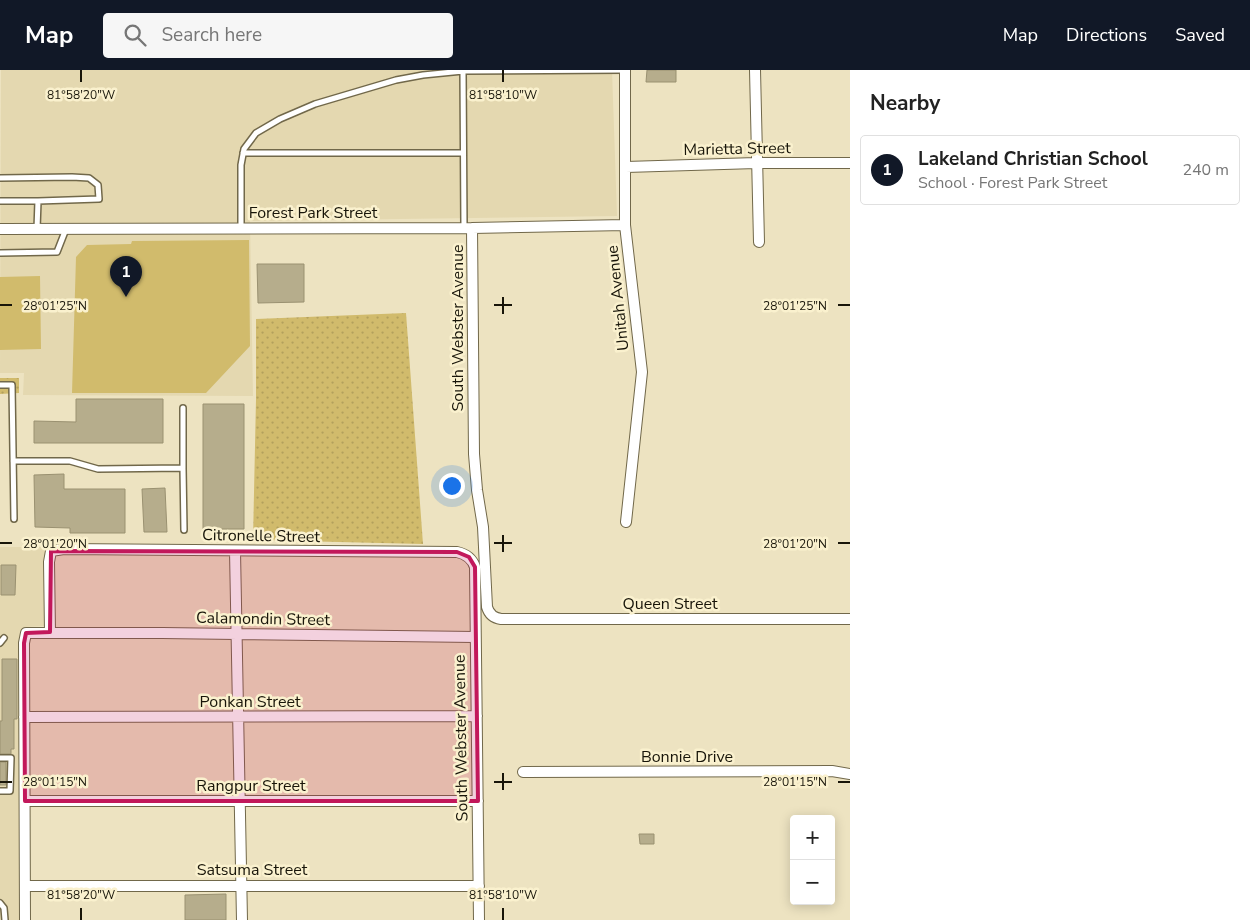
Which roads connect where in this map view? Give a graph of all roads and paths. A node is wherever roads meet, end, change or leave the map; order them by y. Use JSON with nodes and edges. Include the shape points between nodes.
{"nodes":[{"id":1,"x":533,"y":70,"type":"edge"},
{"id":2,"x":580,"y":70,"type":"edge"},
{"id":3,"x":625,"y":70,"type":"edge"},
{"id":4,"x":755,"y":70,"type":"edge"},
{"id":5,"x":463,"y":71,"type":"junction"},
{"id":6,"x":462,"y":152,"type":"junction"},
{"id":7,"x":243,"y":153,"type":"junction"},
{"id":8,"x":850,"y":162,"type":"edge"},
{"id":9,"x":756,"y":163,"type":"junction"},
{"id":10,"x":626,"y":167,"type":"junction"},
{"id":11,"x":0,"y":178,"type":"edge"},
{"id":12,"x":0,"y":201,"type":"edge"},
{"id":13,"x":38,"y":201,"type":"junction"},
{"id":14,"x":625,"y":225,"type":"junction"},
{"id":15,"x":241,"y":228,"type":"junction"},
{"id":16,"x":468,"y":228,"type":"junction"},
{"id":17,"x":0,"y":229,"type":"edge"},
{"id":18,"x":37,"y":229,"type":"junction"},
{"id":19,"x":66,"y":229,"type":"junction"},
{"id":20,"x":759,"y":242,"type":"dead end"},
{"id":21,"x":0,"y":253,"type":"edge"},
{"id":22,"x":0,"y":385,"type":"edge"},
{"id":23,"x":183,"y":408,"type":"dead end"},
{"id":24,"x":13,"y":460,"type":"junction"},
{"id":25,"x":184,"y":468,"type":"junction"},
{"id":26,"x":14,"y":518,"type":"dead end"},
{"id":27,"x":626,"y":522,"type":"dead end"},
{"id":28,"x":184,"y":530,"type":"dead end"},
{"id":29,"x":235,"y":551,"type":"junction"},
{"id":30,"x":469,"y":556,"type":"joint"},
{"id":31,"x":492,"y":615,"type":"joint"},
{"id":32,"x":850,"y":619,"type":"edge"},
{"id":33,"x":50,"y":632,"type":"junction"},
{"id":34,"x":238,"y":634,"type":"junction"},
{"id":35,"x":475,"y":637,"type":"junction"},
{"id":36,"x":477,"y":716,"type":"junction"},
{"id":37,"x":24,"y":717,"type":"junction"},
{"id":38,"x":239,"y":717,"type":"junction"},
{"id":39,"x":0,"y":758,"type":"edge"},
{"id":40,"x":524,"y":772,"type":"dead end"},
{"id":41,"x":850,"y":774,"type":"edge"},
{"id":42,"x":0,"y":791,"type":"edge"},
{"id":43,"x":25,"y":801,"type":"junction"},
{"id":44,"x":478,"y":801,"type":"junction"},
{"id":45,"x":240,"y":802,"type":"junction"},
{"id":46,"x":25,"y":886,"type":"junction"},
{"id":47,"x":241,"y":886,"type":"junction"},
{"id":48,"x":479,"y":886,"type":"junction"},
{"id":49,"x":0,"y":903,"type":"edge"},
{"id":50,"x":5,"y":920,"type":"edge"},
{"id":51,"x":25,"y":920,"type":"edge"},
{"id":52,"x":242,"y":920,"type":"edge"},
{"id":53,"x":479,"y":920,"type":"edge"}],
"edges":[{"from":1,"to":2,"type":"lane"},
{"from":1,"to":5,"type":"lane"},
{"from":2,"to":3,"type":"lane"},
{"from":3,"to":10,"type":"street","name":"Unitah Avenue"},
{"from":4,"to":9,"type":"street"},
{"from":5,"to":6,"type":"lane"},
{"from":5,"to":7,"type":"lane","via":[[396,80],[315,104],[256,133]]},
{"from":6,"to":7,"type":"lane"},
{"from":6,"to":16,"type":"lane"},
{"from":7,"to":15,"type":"lane"},
{"from":8,"to":9,"type":"street","name":"Marietta Street"},
{"from":9,"to":10,"type":"street","name":"Marietta Street"},
{"from":9,"to":20,"type":"street"},
{"from":10,"to":14,"type":"street","name":"Unitah Avenue"},
{"from":11,"to":13,"type":"lane","via":[[89,178],[98,185],[99,200]]},
{"from":12,"to":13,"type":"lane"},
{"from":13,"to":18,"type":"lane"},
{"from":14,"to":16,"type":"street","name":"Forest Park Street"},
{"from":14,"to":27,"type":"street","name":"Unitah Avenue","via":[[642,372]]},
{"from":15,"to":16,"type":"street","name":"Forest Park Street"},
{"from":15,"to":19,"type":"street","name":"Forest Park Street"},
{"from":16,"to":31,"type":"street","name":"South Webster Avenue","via":[[476,487],[487,607]]},
{"from":17,"to":18,"type":"street","name":"Forest Park Street"},
{"from":18,"to":19,"type":"street","name":"Forest Park Street"},
{"from":19,"to":21,"type":"lane","via":[[57,252]]},
{"from":22,"to":24,"type":"lane","via":[[12,385]]},
{"from":23,"to":25,"type":"lane"},
{"from":24,"to":25,"type":"lane","via":[[70,461],[98,469]]},
{"from":24,"to":26,"type":"lane"},
{"from":25,"to":28,"type":"lane"},
{"from":29,"to":30,"type":"street","name":"Citronelle Street","via":[[457,552]]},
{"from":29,"to":33,"type":"street","name":"Citronelle Street","via":[[51,550]]},
{"from":29,"to":34,"type":"street"},
{"from":30,"to":35,"type":"street","name":"South Webster Avenue","via":[[475,567]]},
{"from":31,"to":32,"type":"street","name":"Queen Street","via":[[501,620]]},
{"from":33,"to":34,"type":"street","name":"Calamondin Street"},
{"from":33,"to":37,"type":"street","name":"Calamondin Street","via":[[26,633]]},
{"from":34,"to":35,"type":"street","name":"Calamondin Street"},
{"from":34,"to":38,"type":"street"},
{"from":35,"to":36,"type":"street","name":"South Webster Avenue"},
{"from":36,"to":38,"type":"street","name":"Ponkan Street"},
{"from":36,"to":44,"type":"street","name":"South Webster Avenue"},
{"from":37,"to":38,"type":"street","name":"Ponkan Street"},
{"from":37,"to":43,"type":"street"},
{"from":38,"to":45,"type":"street"},
{"from":39,"to":42,"type":"lane","via":[[11,758],[10,791]]},
{"from":40,"to":41,"type":"street","name":"Bonnie Drive","via":[[832,771]]},
{"from":43,"to":45,"type":"street","name":"Rangpur Street"},
{"from":43,"to":46,"type":"street"},
{"from":44,"to":45,"type":"street","name":"Rangpur Street"},
{"from":44,"to":48,"type":"street","name":"South Webster Avenue"},
{"from":45,"to":47,"type":"street"},
{"from":46,"to":47,"type":"street","name":"Satsuma Street"},
{"from":46,"to":51,"type":"street"},
{"from":47,"to":48,"type":"street","name":"Satsuma Street"},
{"from":47,"to":52,"type":"street"},
{"from":48,"to":53,"type":"street","name":"South Webster Avenue"},
{"from":49,"to":50,"type":"lane"}]}
